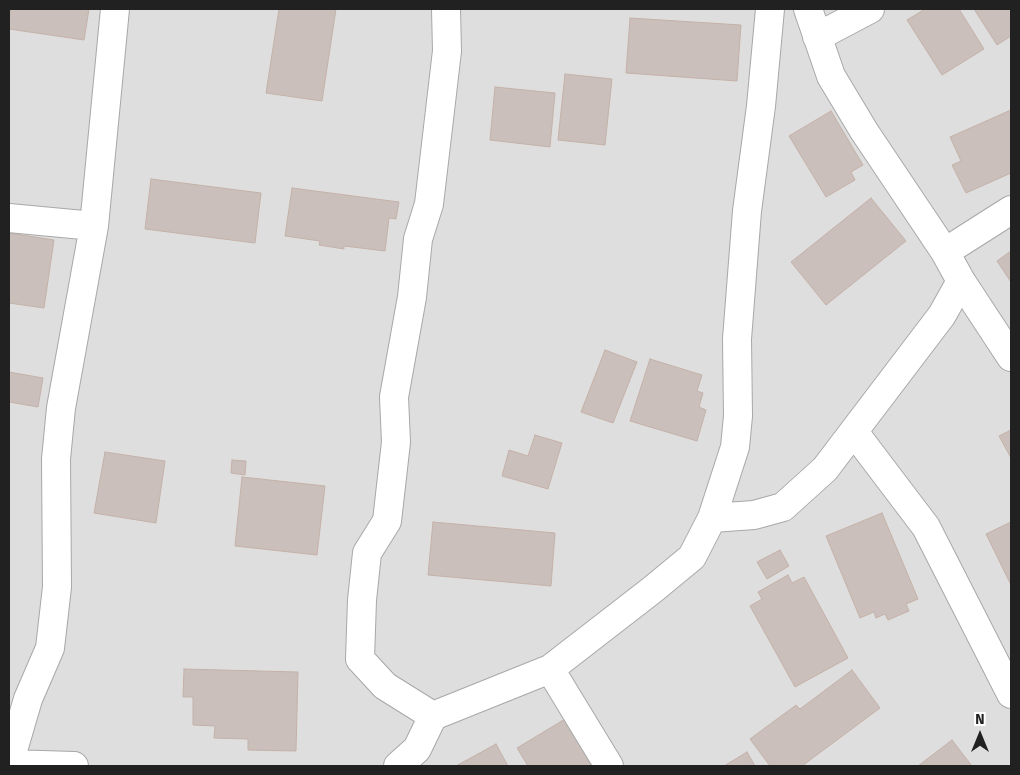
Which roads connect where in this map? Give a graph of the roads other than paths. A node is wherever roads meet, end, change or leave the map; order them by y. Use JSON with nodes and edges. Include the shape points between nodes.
{"nodes":[{"id":1,"x":115,"y":9,"type":"edge"},
{"id":2,"x":446,"y":9,"type":"edge"},
{"id":3,"x":770,"y":9,"type":"edge"},
{"id":4,"x":808,"y":9,"type":"edge"},
{"id":5,"x":870,"y":9,"type":"edge"},
{"id":6,"x":817,"y":37,"type":"junction"},
{"id":7,"x":1011,"y":210,"type":"edge"},
{"id":8,"x":9,"y":218,"type":"edge"},
{"id":9,"x":94,"y":226,"type":"junction"},
{"id":10,"x":946,"y":252,"type":"junction"},
{"id":11,"x":961,"y":281,"type":"junction"},
{"id":12,"x":1011,"y":358,"type":"edge"},
{"id":13,"x":854,"y":432,"type":"junction"},
{"id":14,"x":712,"y":518,"type":"junction"},
{"id":15,"x":550,"y":669,"type":"junction"},
{"id":16,"x":1011,"y":694,"type":"edge"},
{"id":17,"x":433,"y":716,"type":"junction"},
{"id":18,"x":9,"y":764,"type":"edge"},
{"id":19,"x":74,"y":766,"type":"edge"},
{"id":20,"x":398,"y":766,"type":"edge"},
{"id":21,"x":608,"y":766,"type":"edge"}],
"edges":[{"from":1,"to":9,"type":"street"},
{"from":2,"to":17,"type":"street","via":[[447,51],[429,204],[418,239],[412,297],[394,397],[396,442],[387,521],[367,552],[360,659],[384,686]]},
{"from":3,"to":14,"type":"street","via":[[737,339],[735,447]]},
{"from":4,"to":6,"type":"street"},
{"from":5,"to":6,"type":"street"},
{"from":6,"to":10,"type":"street","via":[[831,76],[845,100]]},
{"from":7,"to":10,"type":"street"},
{"from":8,"to":9,"type":"street"},
{"from":9,"to":18,"type":"street","via":[[61,408],[56,458],[57,587],[50,648],[28,699]]},
{"from":10,"to":11,"type":"street"},
{"from":11,"to":12,"type":"street"},
{"from":11,"to":13,"type":"street","via":[[942,315]]},
{"from":13,"to":14,"type":"street","via":[[825,469],[782,506],[754,515]]},
{"from":13,"to":16,"type":"street","via":[[926,527]]},
{"from":14,"to":15,"type":"street","via":[[692,557]]},
{"from":15,"to":17,"type":"street"},
{"from":15,"to":21,"type":"street"},
{"from":17,"to":20,"type":"street","via":[[417,749]]},
{"from":18,"to":19,"type":"street"}]}
